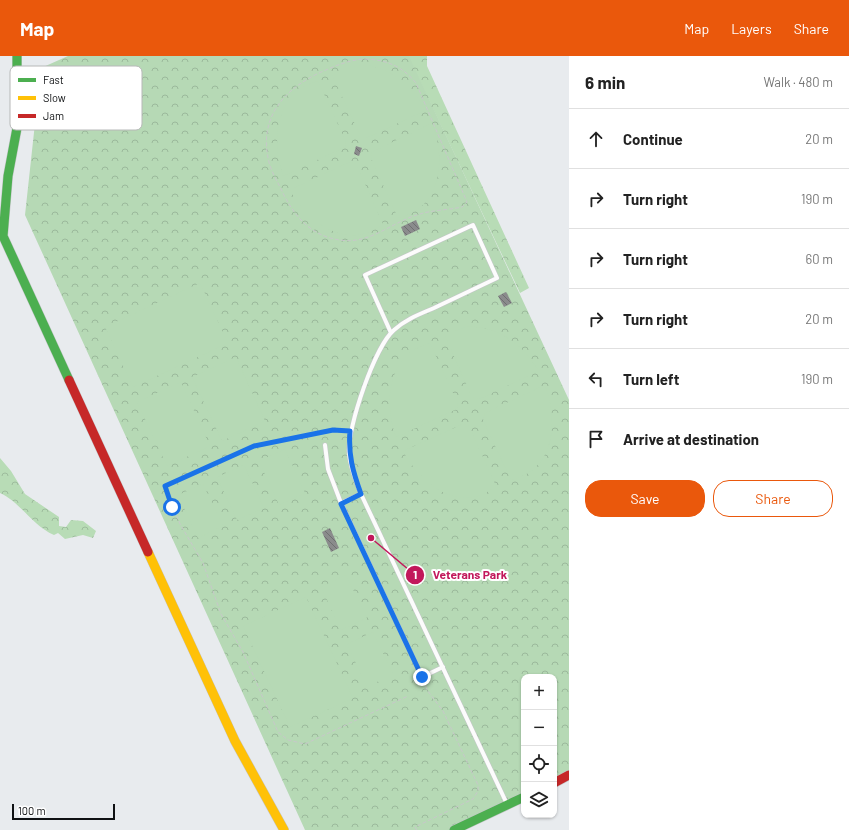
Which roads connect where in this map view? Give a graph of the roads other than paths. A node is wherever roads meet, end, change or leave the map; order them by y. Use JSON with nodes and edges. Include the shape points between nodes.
{"nodes":[{"id":1,"x":17,"y":56,"type":"edge"},
{"id":2,"x":17,"y":66,"type":"edge"},
{"id":3,"x":16,"y":130,"type":"edge"},
{"id":4,"x":391,"y":332,"type":"junction"},
{"id":5,"x":325,"y":445,"type":"dead end"},
{"id":6,"x":361,"y":494,"type":"junction"},
{"id":7,"x":341,"y":504,"type":"junction"},
{"id":8,"x":443,"y":667,"type":"junction"},
{"id":9,"x":569,"y":776,"type":"edge"},
{"id":10,"x":556,"y":782,"type":"edge"},
{"id":11,"x":521,"y":798,"type":"edge"},
{"id":12,"x":508,"y":804,"type":"junction"},
{"id":13,"x":284,"y":830,"type":"edge"},
{"id":14,"x":454,"y":830,"type":"edge"}],
"edges":[{"from":1,"to":2,"type":"street"},
{"from":3,"to":13,"type":"street","via":[[8,176],[3,236],[235,741]]},
{"from":4,"to":4,"type":"lane","via":[[404,321],[497,278],[472,225],[365,275]]},
{"from":4,"to":6,"type":"lane","via":[[374,363],[350,431],[351,469]]},
{"from":5,"to":7,"type":"lane","via":[[328,469]]},
{"from":6,"to":7,"type":"lane"},
{"from":6,"to":8,"type":"lane"},
{"from":7,"to":8,"type":"lane","via":[[422,677]]},
{"from":8,"to":12,"type":"lane"},
{"from":9,"to":10,"type":"street"},
{"from":11,"to":12,"type":"street"},
{"from":12,"to":14,"type":"street"}]}
